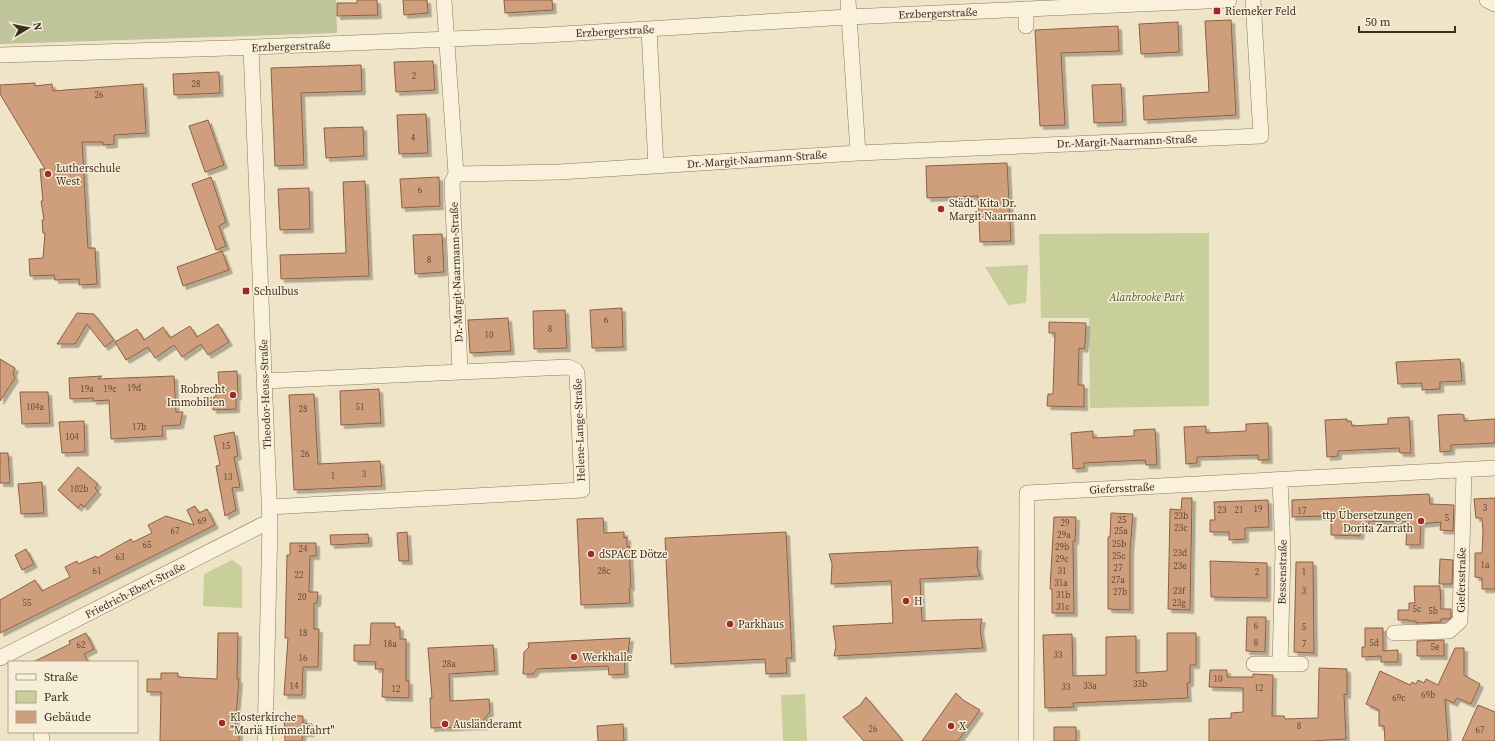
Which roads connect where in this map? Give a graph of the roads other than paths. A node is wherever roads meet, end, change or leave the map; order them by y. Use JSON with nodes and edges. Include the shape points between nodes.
{"nodes":[{"id":1,"x":444,"y":0,"type":"edge"},
{"id":2,"x":848,"y":0,"type":"edge"},
{"id":3,"x":1229,"y":0,"type":"edge"},
{"id":4,"x":1254,"y":0,"type":"edge"},
{"id":5,"x":1487,"y":0,"type":"edge"},
{"id":6,"x":1495,"y":4,"type":"edge"},
{"id":7,"x":1026,"y":9,"type":"junction"},
{"id":8,"x":848,"y":17,"type":"junction"},
{"id":9,"x":1026,"y":26,"type":"dead end"},
{"id":10,"x":649,"y":29,"type":"junction"},
{"id":11,"x":447,"y":39,"type":"junction"},
{"id":12,"x":251,"y":47,"type":"junction"},
{"id":13,"x":0,"y":55,"type":"edge"},
{"id":14,"x":858,"y":153,"type":"junction"},
{"id":15,"x":656,"y":166,"type":"junction"},
{"id":16,"x":456,"y":174,"type":"junction"},
{"id":17,"x":460,"y":371,"type":"junction"},
{"id":18,"x":264,"y":381,"type":"junction"},
{"id":19,"x":1495,"y":468,"type":"edge"},
{"id":20,"x":1464,"y":470,"type":"junction"},
{"id":21,"x":1280,"y":480,"type":"junction"},
{"id":22,"x":269,"y":507,"type":"junction"},
{"id":23,"x":270,"y":524,"type":"junction"},
{"id":24,"x":1394,"y":633,"type":"dead end"},
{"id":25,"x":18,"y":656,"type":"edge"},
{"id":26,"x":0,"y":658,"type":"edge"},
{"id":27,"x":1254,"y":664,"type":"dead end"},
{"id":28,"x":1280,"y":664,"type":"junction"},
{"id":29,"x":1301,"y":664,"type":"dead end"},
{"id":30,"x":265,"y":741,"type":"edge"},
{"id":31,"x":1026,"y":741,"type":"edge"}],
"edges":[{"from":1,"to":11,"type":"street","name":"Dr.-Margit-Naarmann-Straße"},
{"from":2,"to":8,"type":"street"},
{"from":3,"to":7,"type":"street","name":"Erzbergerstraße"},
{"from":4,"to":14,"type":"street","name":"Dr.-Margit-Naarmann-Straße","via":[[1261,136]]},
{"from":5,"to":6,"type":"street"},
{"from":7,"to":8,"type":"street","name":"Erzbergerstraße"},
{"from":7,"to":9,"type":"street"},
{"from":8,"to":10,"type":"street","name":"Erzbergerstraße"},
{"from":8,"to":14,"type":"street"},
{"from":10,"to":11,"type":"street","name":"Erzbergerstraße"},
{"from":10,"to":15,"type":"street"},
{"from":11,"to":12,"type":"street","name":"Erzbergerstraße"},
{"from":11,"to":16,"type":"street","name":"Dr.-Margit-Naarmann-Straße"},
{"from":12,"to":13,"type":"street","name":"Erzbergerstraße"},
{"from":12,"to":18,"type":"street","name":"Theodor-Heuss-Straße"},
{"from":14,"to":15,"type":"street","name":"Dr.-Margit-Naarmann-Straße"},
{"from":15,"to":16,"type":"street","name":"Dr.-Margit-Naarmann-Straße","via":[[559,172]]},
{"from":16,"to":17,"type":"street","name":"Dr.-Margit-Naarmann-Straße","via":[[452,182]]},
{"from":17,"to":18,"type":"street","name":"Helene-Lange-Straße"},
{"from":17,"to":22,"type":"street","name":"Helene-Lange-Straße","via":[[568,367],[575,370],[582,490]]},
{"from":18,"to":22,"type":"street","name":"Theodor-Heuss-Straße"},
{"from":19,"to":20,"type":"street","name":"Giefersstraße"},
{"from":20,"to":21,"type":"street","name":"Giefersstraße"},
{"from":20,"to":24,"type":"street","name":"Giefersstraße","via":[[1460,621],[1449,630]]},
{"from":21,"to":28,"type":"street","name":"Bessenstraße","via":[[1283,551]]},
{"from":21,"to":31,"type":"street","name":"Giefersstraße","via":[[1027,494]]},
{"from":22,"to":23,"type":"street","name":"Theodor-Heuss-Straße"},
{"from":23,"to":25,"type":"street","name":"Friedrich-Ebert-Straße"},
{"from":23,"to":30,"type":"street","name":"Theodor-Heuss-Straße"},
{"from":25,"to":26,"type":"street","name":"Friedrich-Ebert-Straße"},
{"from":27,"to":28,"type":"street"},
{"from":28,"to":29,"type":"street"}]}
